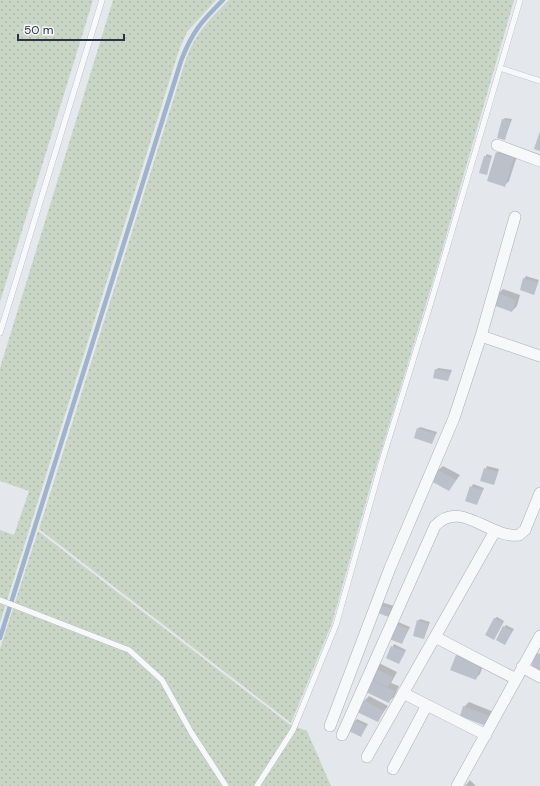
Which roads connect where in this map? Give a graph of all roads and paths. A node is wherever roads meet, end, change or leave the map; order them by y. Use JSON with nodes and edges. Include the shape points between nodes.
{"nodes":[{"id":1,"x":102,"y":0,"type":"edge"},
{"id":2,"x":520,"y":0,"type":"edge"},
{"id":3,"x":500,"y":68,"type":"junction"},
{"id":4,"x":540,"y":81,"type":"edge"},
{"id":5,"x":497,"y":145,"type":"dead end"},
{"id":6,"x":540,"y":161,"type":"edge"},
{"id":7,"x":515,"y":217,"type":"dead end"},
{"id":8,"x":0,"y":332,"type":"edge"},
{"id":9,"x":481,"y":336,"type":"junction"},
{"id":10,"x":540,"y":356,"type":"edge"},
{"id":11,"x":540,"y":493,"type":"edge"},
{"id":12,"x":495,"y":531,"type":"junction"},
{"id":13,"x":1,"y":601,"type":"edge"},
{"id":14,"x":540,"y":636,"type":"edge"},
{"id":15,"x":435,"y":637,"type":"junction"},
{"id":16,"x":522,"y":668,"type":"junction"},
{"id":17,"x":540,"y":677,"type":"edge"},
{"id":18,"x":516,"y":679,"type":"junction"},
{"id":19,"x":403,"y":693,"type":"junction"},
{"id":20,"x":427,"y":705,"type":"junction"},
{"id":21,"x":330,"y":726,"type":"dead end"},
{"id":22,"x":342,"y":735,"type":"dead end"},
{"id":23,"x":486,"y":735,"type":"junction"},
{"id":24,"x":367,"y":757,"type":"dead end"},
{"id":25,"x":393,"y":769,"type":"dead end"},
{"id":26,"x":226,"y":786,"type":"edge"},
{"id":27,"x":257,"y":786,"type":"edge"},
{"id":28,"x":457,"y":786,"type":"edge"}],
"edges":[{"from":1,"to":8,"type":"lane"},
{"from":2,"to":3,"type":"lane"},
{"from":3,"to":4,"type":"lane"},
{"from":3,"to":27,"type":"lane","via":[[336,624],[293,730]]},
{"from":5,"to":6,"type":"street"},
{"from":7,"to":9,"type":"street"},
{"from":9,"to":10,"type":"street"},
{"from":9,"to":21,"type":"street","via":[[454,418],[390,568]]},
{"from":11,"to":12,"type":"street","via":[[525,530],[513,536]]},
{"from":12,"to":15,"type":"street"},
{"from":12,"to":22,"type":"street","via":[[456,514],[447,516],[435,526]]},
{"from":13,"to":26,"type":"lane","via":[[129,650],[162,680],[191,732]]},
{"from":14,"to":16,"type":"street"},
{"from":15,"to":18,"type":"street"},
{"from":15,"to":19,"type":"street"},
{"from":16,"to":17,"type":"street"},
{"from":16,"to":18,"type":"street"},
{"from":18,"to":23,"type":"street"},
{"from":19,"to":20,"type":"street"},
{"from":19,"to":24,"type":"street"},
{"from":20,"to":23,"type":"street"},
{"from":20,"to":25,"type":"street"},
{"from":23,"to":28,"type":"street"}]}
